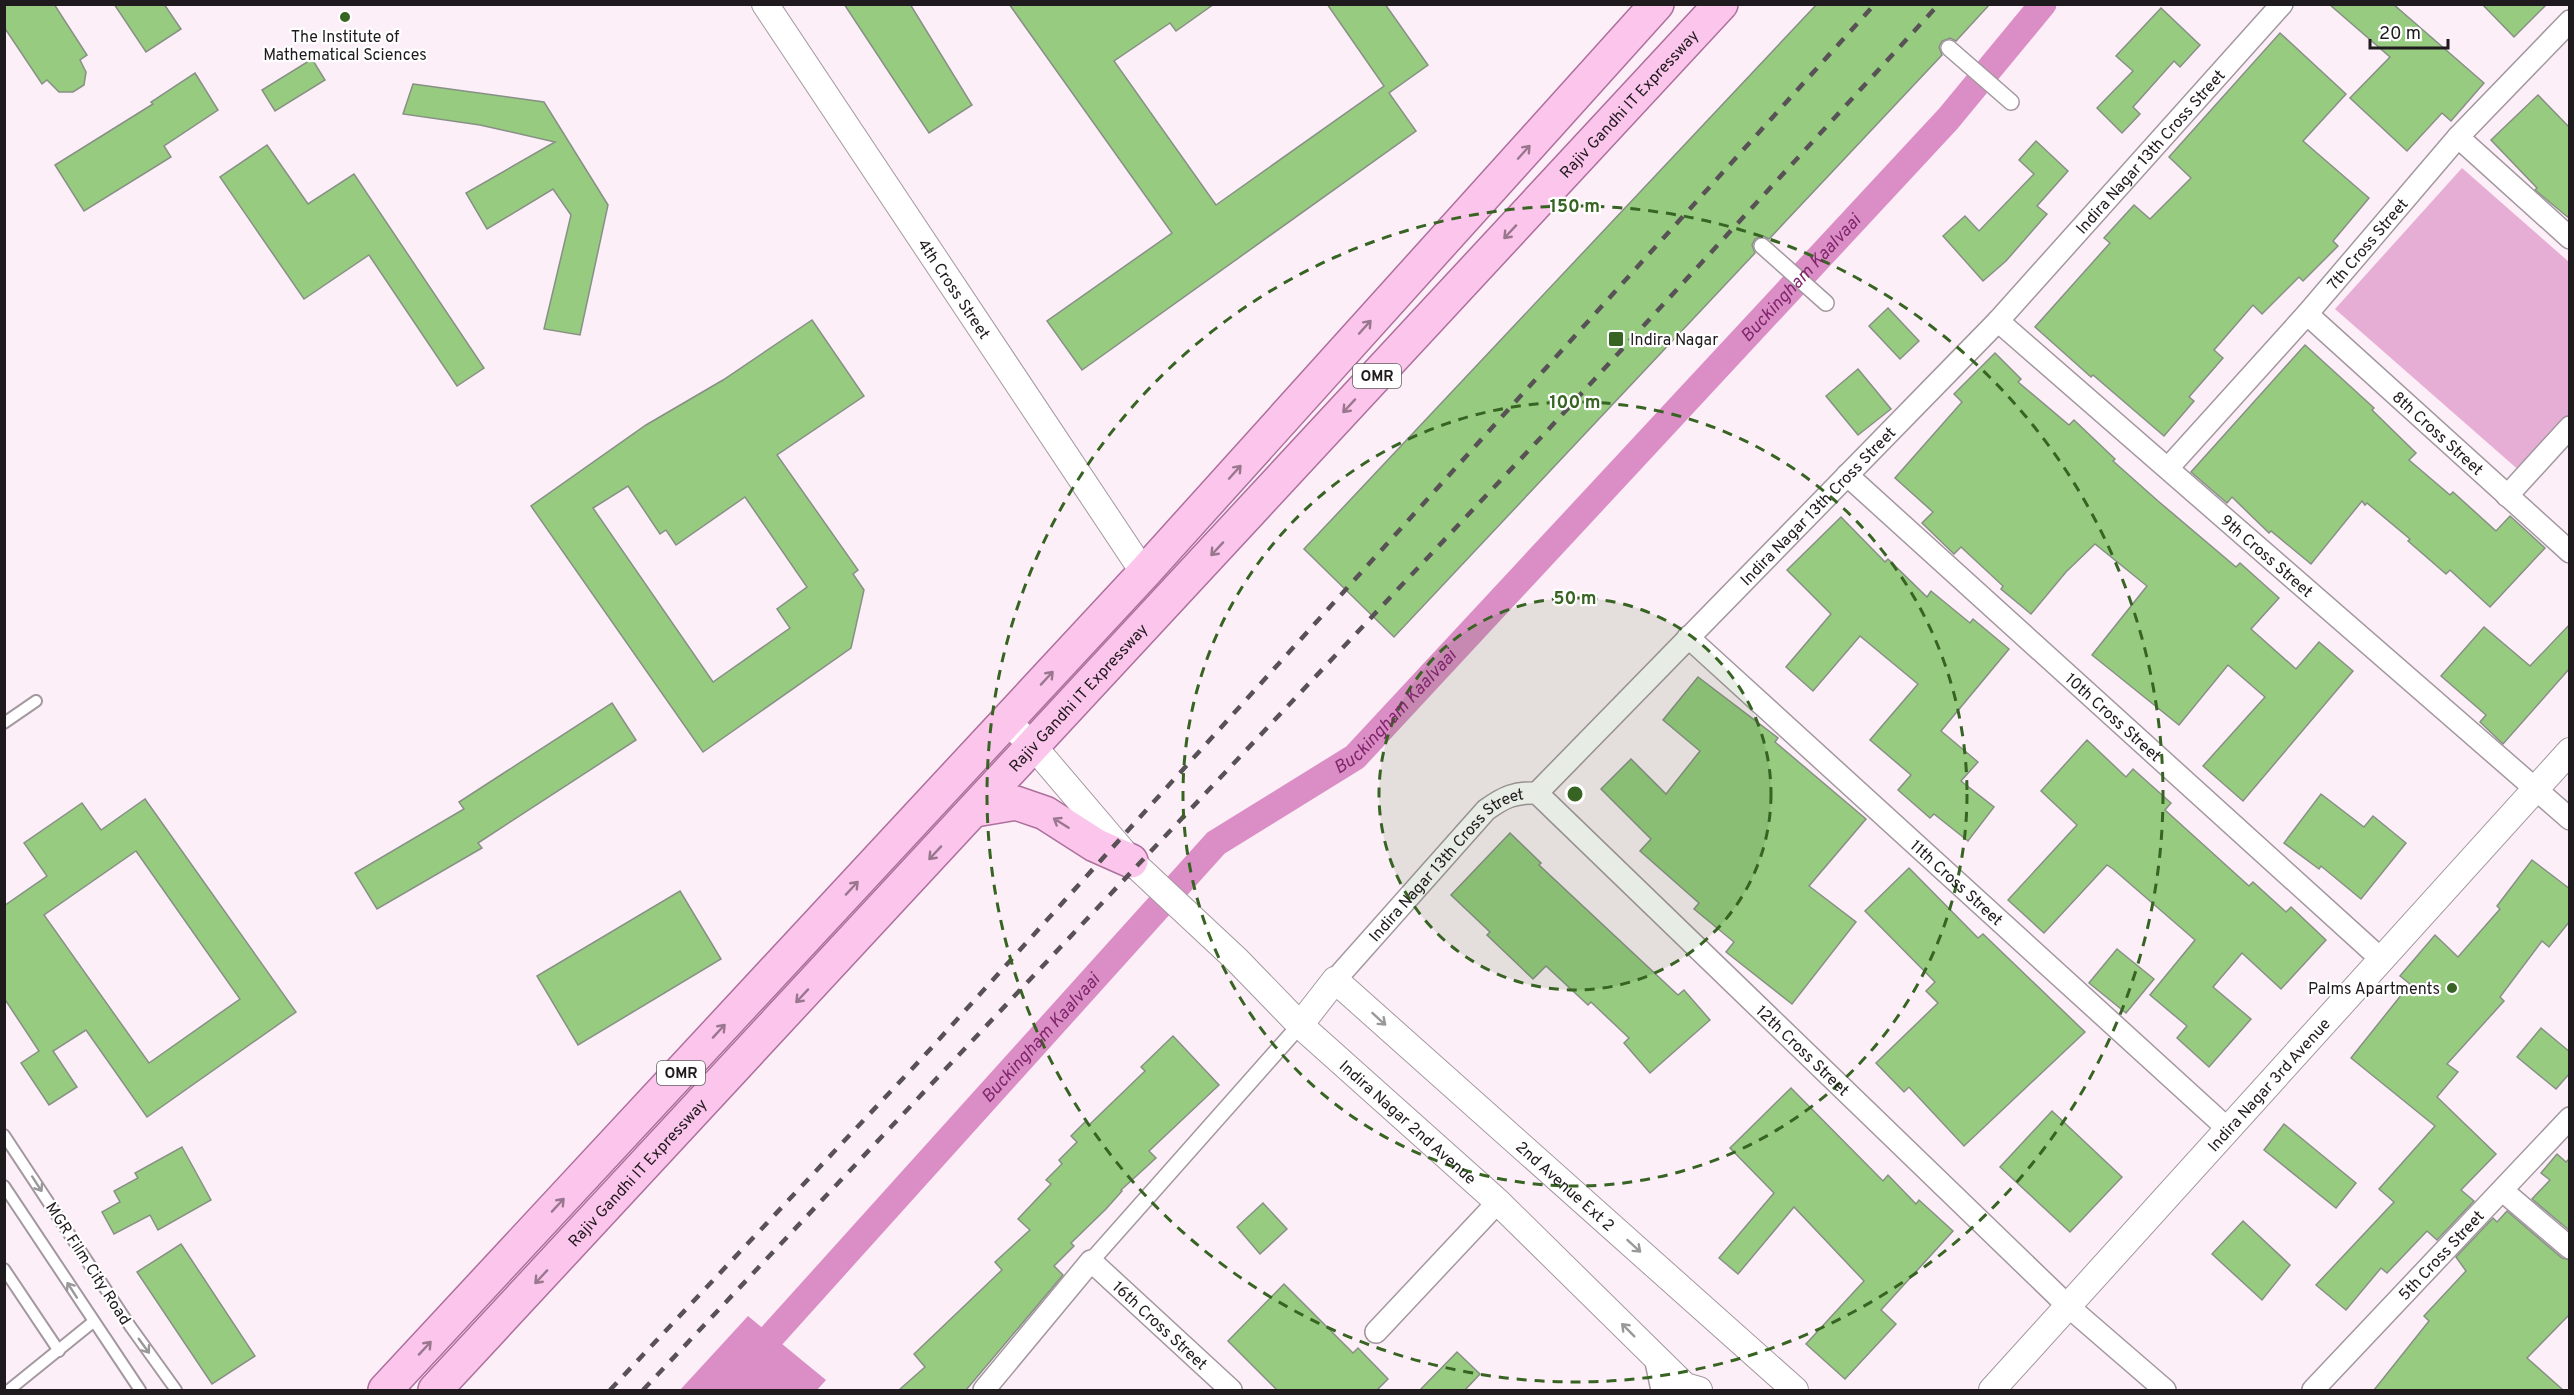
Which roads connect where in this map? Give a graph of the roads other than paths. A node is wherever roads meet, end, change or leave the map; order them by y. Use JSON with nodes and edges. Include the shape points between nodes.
{"nodes":[{"id":1,"x":765,"y":4,"type":"edge"},
{"id":2,"x":1658,"y":4,"type":"edge"},
{"id":3,"x":1721,"y":4,"type":"edge"},
{"id":4,"x":2282,"y":4,"type":"edge"},
{"id":5,"x":2570,"y":21,"type":"edge"},
{"id":6,"x":1949,"y":48,"type":"dead end"},
{"id":7,"x":2011,"y":102,"type":"dead end"},
{"id":8,"x":2458,"y":137,"type":"junction"},
{"id":9,"x":2570,"y":238,"type":"edge"},
{"id":10,"x":1762,"y":246,"type":"dead end"},
{"id":11,"x":1826,"y":303,"type":"dead end"},
{"id":12,"x":2307,"y":314,"type":"junction"},
{"id":13,"x":1998,"y":321,"type":"junction"},
{"id":14,"x":2570,"y":427,"type":"edge"},
{"id":15,"x":2168,"y":468,"type":"junction"},
{"id":16,"x":1847,"y":475,"type":"junction"},
{"id":17,"x":2507,"y":496,"type":"junction"},
{"id":18,"x":2570,"y":552,"type":"edge"},
{"id":19,"x":1144,"y":573,"type":"junction"},
{"id":20,"x":1688,"y":637,"type":"junction"},
{"id":21,"x":36,"y":701,"type":"dead end"},
{"id":22,"x":1007,"y":721,"type":"junction"},
{"id":23,"x":4,"y":723,"type":"edge"},
{"id":24,"x":1034,"y":747,"type":"junction"},
{"id":25,"x":2570,"y":751,"type":"edge"},
{"id":26,"x":2536,"y":789,"type":"junction"},
{"id":27,"x":1537,"y":793,"type":"junction"},
{"id":28,"x":975,"y":810,"type":"junction"},
{"id":29,"x":2570,"y":819,"type":"edge"},
{"id":30,"x":1131,"y":861,"type":"junction"},
{"id":31,"x":2381,"y":959,"type":"junction"},
{"id":32,"x":1335,"y":980,"type":"junction"},
{"id":33,"x":1300,"y":1025,"type":"junction"},
{"id":34,"x":2570,"y":1118,"type":"edge"},
{"id":35,"x":2228,"y":1130,"type":"junction"},
{"id":36,"x":4,"y":1135,"type":"edge"},
{"id":37,"x":4,"y":1186,"type":"edge"},
{"id":38,"x":2503,"y":1191,"type":"junction"},
{"id":39,"x":1498,"y":1202,"type":"junction"},
{"id":40,"x":2570,"y":1248,"type":"edge"},
{"id":41,"x":1091,"y":1261,"type":"junction"},
{"id":42,"x":4,"y":1269,"type":"edge"},
{"id":43,"x":2069,"y":1307,"type":"junction"},
{"id":44,"x":93,"y":1322,"type":"junction"},
{"id":45,"x":1376,"y":1332,"type":"dead end"},
{"id":46,"x":59,"y":1351,"type":"junction"},
{"id":47,"x":1682,"y":1389,"type":"edge"},
{"id":48,"x":9,"y":1390,"type":"edge"},
{"id":49,"x":140,"y":1390,"type":"edge"},
{"id":50,"x":176,"y":1390,"type":"edge"},
{"id":51,"x":386,"y":1390,"type":"edge"},
{"id":52,"x":435,"y":1390,"type":"edge"},
{"id":53,"x":984,"y":1390,"type":"edge"},
{"id":54,"x":1232,"y":1390,"type":"edge"},
{"id":55,"x":1796,"y":1390,"type":"edge"},
{"id":56,"x":1992,"y":1390,"type":"edge"},
{"id":57,"x":2165,"y":1390,"type":"edge"},
{"id":58,"x":2313,"y":1390,"type":"edge"}],
"edges":[{"from":1,"to":19,"type":"street","name":"4th Cross Street"},
{"from":19,"to":2,"type":"main road","number":"OMR","one_way":true},
{"from":3,"to":24,"type":"main road","name":"Rajiv Gandhi IT Expressway","number":"OMR","one_way":true},
{"from":4,"to":13,"type":"street","name":"Indira Nagar 13th Cross Street"},
{"from":5,"to":8,"type":"street","name":"7th Cross Street"},
{"from":6,"to":7,"type":"street"},
{"from":8,"to":9,"type":"street"},
{"from":8,"to":12,"type":"street","name":"7th Cross Street"},
{"from":10,"to":11,"type":"street"},
{"from":12,"to":15,"type":"street","name":"7th Cross Street"},
{"from":12,"to":17,"type":"street","name":"8th Cross Street"},
{"from":13,"to":15,"type":"street","name":"9th Cross Street"},
{"from":13,"to":16,"type":"street","name":"Indira Nagar 13th Cross Street"},
{"from":14,"to":17,"type":"street"},
{"from":15,"to":26,"type":"street","name":"9th Cross Street"},
{"from":16,"to":20,"type":"street","name":"Indira Nagar 13th Cross Street"},
{"from":16,"to":31,"type":"street","name":"10th Cross Street"},
{"from":17,"to":18,"type":"street","name":"8th Cross Street"},
{"from":22,"to":19,"type":"main road","number":"OMR","one_way":true},
{"from":20,"to":27,"type":"street","name":"Indira Nagar 13th Cross Street"},
{"from":20,"to":35,"type":"street","name":"11th Cross Street"},
{"from":21,"to":23,"type":"lane"},
{"from":22,"to":24,"type":"street","name":"Indira Nagar 2nd Avenue"},
{"from":51,"to":22,"type":"main road","number":"OMR","one_way":true},
{"from":24,"to":28,"type":"main road","name":"Rajiv Gandhi IT Expressway","number":"OMR"},
{"from":24,"to":30,"type":"street","name":"Indira Nagar 2nd Avenue"},
{"from":25,"to":26,"type":"street","name":"Indira Nagar 3rd Avenue"},
{"from":26,"to":29,"type":"street","name":"9th Cross Street"},
{"from":26,"to":31,"type":"street","name":"Indira Nagar 3rd Avenue"},
{"from":27,"to":32,"type":"street","name":"Indira Nagar 13th Cross Street","via":[[1517,792],[1486,810]]},
{"from":27,"to":43,"type":"street","name":"12th Cross Street"},
{"from":30,"to":28,"type":"main road","one_way":true,"via":[[1095,845],[1045,813],[1016,803]]},
{"from":28,"to":52,"type":"main road","name":"Rajiv Gandhi IT Expressway","number":"OMR","one_way":true},
{"from":30,"to":33,"type":"street","name":"Indira Nagar 2nd Avenue"},
{"from":31,"to":35,"type":"street","name":"Indira Nagar 3rd Avenue"},
{"from":32,"to":33,"type":"street"},
{"from":32,"to":55,"type":"street","name":"2nd Avenue Ext 2","one_way":true},
{"from":33,"to":39,"type":"street","name":"Indira Nagar 2nd Avenue"},
{"from":33,"to":41,"type":"street"},
{"from":34,"to":38,"type":"street","name":"5th Cross Street"},
{"from":35,"to":43,"type":"street","name":"Indira Nagar 3rd Avenue"},
{"from":36,"to":50,"type":"lane","name":"MGR Film City Road","one_way":true},
{"from":44,"to":37,"type":"lane","one_way":true},
{"from":38,"to":40,"type":"street"},
{"from":38,"to":58,"type":"street","name":"5th Cross Street"},
{"from":39,"to":45,"type":"street"},
{"from":47,"to":39,"type":"street","name":"Indira Nagar 2nd Avenue","one_way":true,"via":[[1655,1357]]},
{"from":41,"to":53,"type":"street"},
{"from":41,"to":54,"type":"street","name":"16th Cross Street"},
{"from":42,"to":46,"type":"lane"},
{"from":43,"to":56,"type":"street","name":"Indira Nagar 3rd Avenue"},
{"from":43,"to":57,"type":"street","name":"12th Cross Street"},
{"from":44,"to":46,"type":"lane"},
{"from":44,"to":49,"type":"lane"},
{"from":46,"to":48,"type":"lane"}]}
